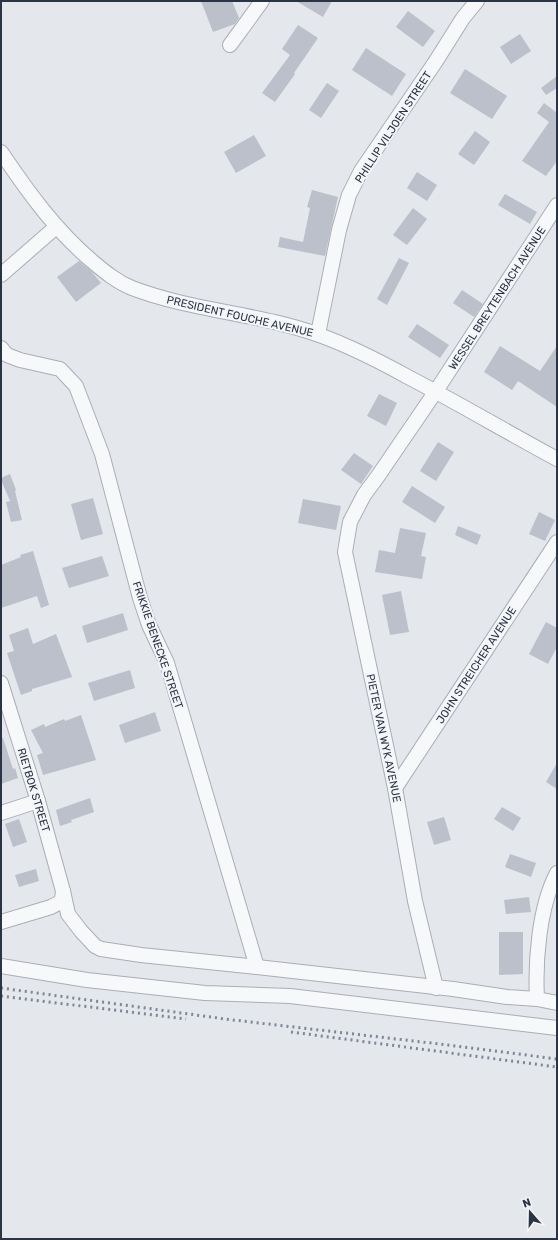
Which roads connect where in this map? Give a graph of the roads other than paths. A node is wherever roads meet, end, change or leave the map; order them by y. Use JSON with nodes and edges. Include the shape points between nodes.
{"nodes":[{"id":1,"x":262,"y":1,"type":"edge"},
{"id":2,"x":477,"y":1,"type":"edge"},
{"id":3,"x":230,"y":45,"type":"dead end"},
{"id":4,"x":1,"y":152,"type":"edge"},
{"id":5,"x":557,"y":205,"type":"edge"},
{"id":6,"x":56,"y":227,"type":"junction"},
{"id":7,"x":1,"y":276,"type":"edge"},
{"id":8,"x":318,"y":334,"type":"junction"},
{"id":9,"x":1,"y":348,"type":"edge"},
{"id":10,"x":436,"y":392,"type":"junction"},
{"id":11,"x":557,"y":460,"type":"edge"},
{"id":12,"x":557,"y":542,"type":"edge"},
{"id":13,"x":2,"y":690,"type":"edge"},
{"id":14,"x":395,"y":788,"type":"junction"},
{"id":15,"x":38,"y":801,"type":"junction"},
{"id":16,"x":1,"y":813,"type":"edge"},
{"id":17,"x":557,"y":873,"type":"edge"},
{"id":18,"x":63,"y":894,"type":"junction"},
{"id":19,"x":1,"y":922,"type":"edge"},
{"id":20,"x":1,"y":966,"type":"edge"},
{"id":21,"x":257,"y":967,"type":"junction"},
{"id":22,"x":436,"y":988,"type":"junction"},
{"id":23,"x":537,"y":999,"type":"junction"},
{"id":24,"x":557,"y":1003,"type":"edge"},
{"id":25,"x":557,"y":1028,"type":"edge"}],
"edges":[{"from":1,"to":3,"type":"street"},
{"from":2,"to":8,"type":"street","name":"PHILLIP VILJOEN STREET","via":[[361,171],[349,195],[339,230]]},
{"from":4,"to":6,"type":"street","name":"PRESIDENT FOUCHE AVENUE","via":[[24,187]]},
{"from":5,"to":10,"type":"street","name":"WESSEL BREYTENBACH AVENUE"},
{"from":6,"to":7,"type":"street"},
{"from":6,"to":8,"type":"street","name":"PRESIDENT FOUCHE AVENUE","via":[[109,275],[130,287],[172,301]]},
{"from":8,"to":10,"type":"street","name":"PRESIDENT FOUCHE AVENUE","via":[[360,351]]},
{"from":9,"to":21,"type":"street","name":"FRIKKIE BENECKE STREET","via":[[7,355],[20,360],[60,369],[76,386],[102,454],[147,618],[167,663]]},
{"from":10,"to":11,"type":"street","name":"PRESIDENT FOUCHE AVENUE"},
{"from":10,"to":14,"type":"street","name":"PIETER VAN WYK AVENUE","via":[[364,495],[350,522],[345,552]]},
{"from":12,"to":14,"type":"street","name":"JOHN STREICHER AVENUE"},
{"from":13,"to":15,"type":"street","name":"RIETBOK STREET"},
{"from":14,"to":22,"type":"street","name":"PIETER VAN WYK AVENUE","via":[[415,901]]},
{"from":15,"to":16,"type":"street"},
{"from":15,"to":18,"type":"street","name":"RIETBOK STREET"},
{"from":17,"to":23,"type":"street","via":[[549,890],[542,922],[536,966]]},
{"from":18,"to":19,"type":"street","via":[[59,903],[51,907]]},
{"from":18,"to":21,"type":"street","name":"RIETBOK STREET","via":[[68,914],[95,946],[102,949]]},
{"from":20,"to":25,"type":"street","via":[[87,980],[205,993],[290,996]]},
{"from":21,"to":22,"type":"street","name":"RIETBOK STREET"},
{"from":22,"to":23,"type":"street"},
{"from":23,"to":24,"type":"street"}]}
